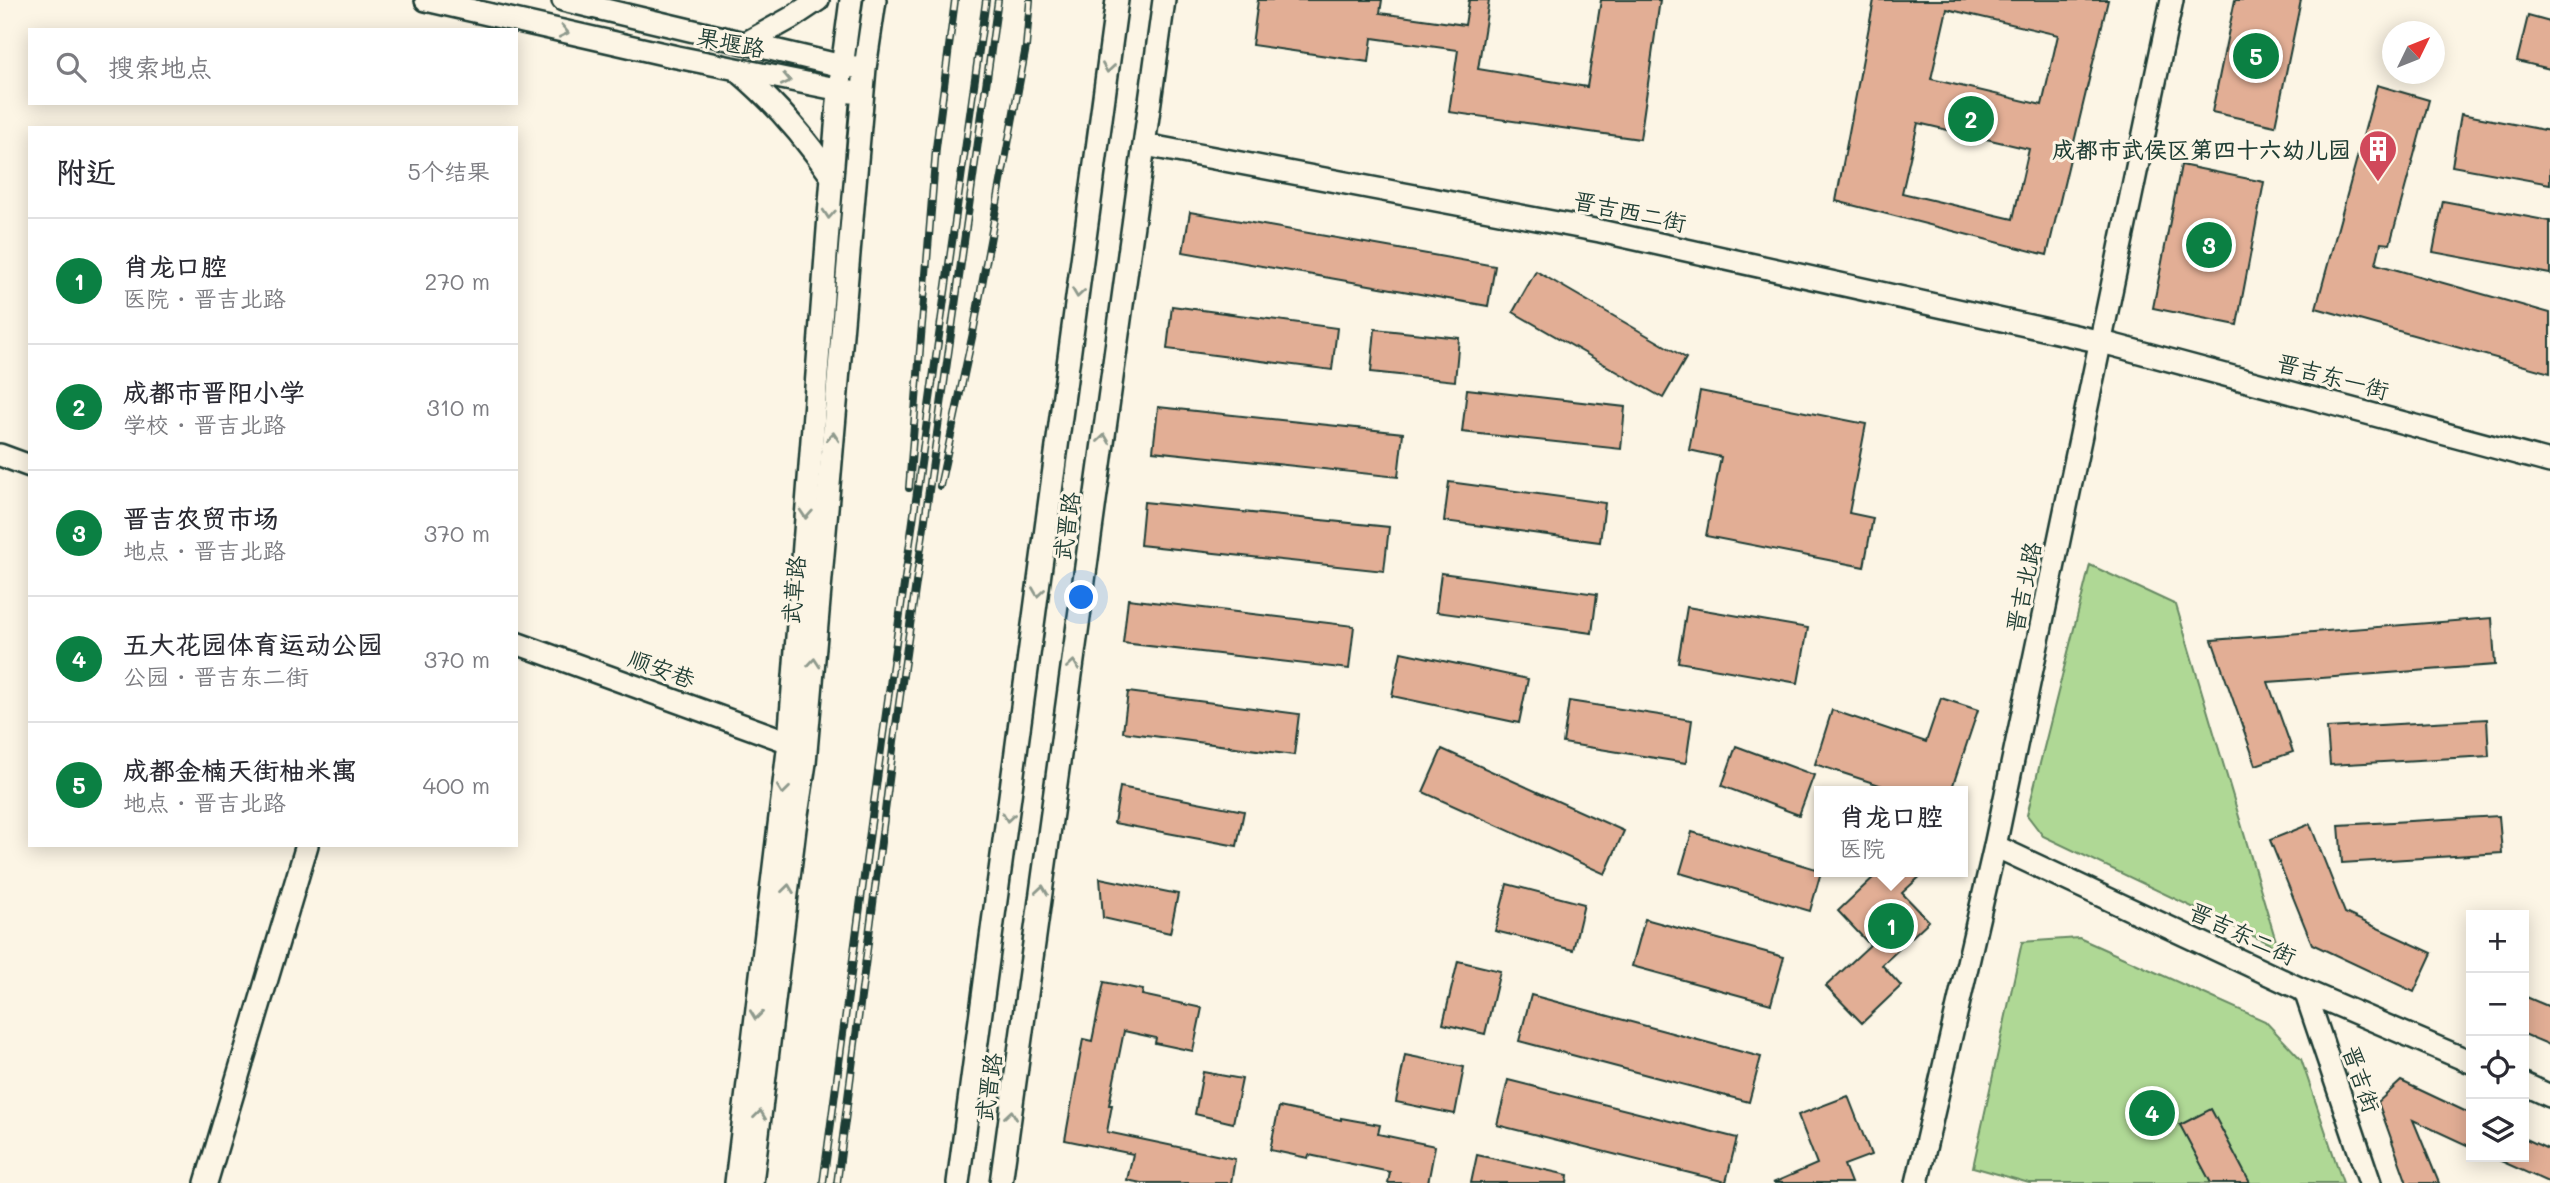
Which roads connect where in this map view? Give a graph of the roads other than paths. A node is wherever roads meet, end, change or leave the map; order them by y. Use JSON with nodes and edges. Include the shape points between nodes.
{"nodes":[{"id":1,"x":426,"y":0,"type":"edge"},
{"id":2,"x":563,"y":0,"type":"edge"},
{"id":3,"x":818,"y":0,"type":"edge"},
{"id":4,"x":851,"y":0,"type":"edge"},
{"id":5,"x":875,"y":0,"type":"edge"},
{"id":6,"x":1116,"y":0,"type":"edge"},
{"id":7,"x":1164,"y":0,"type":"edge"},
{"id":8,"x":2172,"y":0,"type":"edge"},
{"id":9,"x":746,"y":43,"type":"junction"},
{"id":10,"x":842,"y":66,"type":"junction"},
{"id":11,"x":865,"y":68,"type":"junction"},
{"id":12,"x":736,"y":69,"type":"junction"},
{"id":13,"x":839,"y":90,"type":"junction"},
{"id":14,"x":863,"y":93,"type":"junction"},
{"id":15,"x":1145,"y":145,"type":"junction"},
{"id":16,"x":832,"y":177,"type":"junction"},
{"id":17,"x":2102,"y":342,"type":"junction"},
{"id":18,"x":0,"y":455,"type":"edge"},
{"id":19,"x":2550,"y":462,"type":"edge"},
{"id":20,"x":28,"y":465,"type":"edge"},
{"id":21,"x":518,"y":644,"type":"edge"},
{"id":22,"x":789,"y":742,"type":"junction"},
{"id":23,"x":1995,"y":846,"type":"junction"},
{"id":24,"x":306,"y":847,"type":"edge"},
{"id":25,"x":2305,"y":991,"type":"junction"},
{"id":26,"x":2466,"y":1060,"type":"edge"},
{"id":27,"x":2529,"y":1086,"type":"edge"},
{"id":28,"x":2550,"y":1096,"type":"edge"},
{"id":29,"x":206,"y":1183,"type":"edge"},
{"id":30,"x":736,"y":1183,"type":"edge"},
{"id":31,"x":752,"y":1183,"type":"edge"},
{"id":32,"x":958,"y":1183,"type":"edge"},
{"id":33,"x":1001,"y":1183,"type":"edge"},
{"id":34,"x":1917,"y":1183,"type":"edge"},
{"id":35,"x":2370,"y":1183,"type":"edge"}],
"edges":[{"from":1,"to":12,"type":"street","name":"果堰路","one_way":true},
{"from":2,"to":9,"type":"street","name":"果堰路"},
{"from":3,"to":9,"type":"street"},
{"from":4,"to":10,"type":"street","name":"武草路"},
{"from":5,"to":11,"type":"street","name":"武草路"},
{"from":6,"to":32,"type":"street","name":"武晋路","one_way":true},
{"from":7,"to":15,"type":"street","name":"武晋路"},
{"from":8,"to":17,"type":"street","name":"晋吉北路"},
{"from":9,"to":10,"type":"street","name":"果堰路"},
{"from":10,"to":11,"type":"street","name":"果堰路"},
{"from":10,"to":13,"type":"street","name":"武草路"},
{"from":11,"to":14,"type":"street","name":"武草路"},
{"from":12,"to":13,"type":"street","name":"果堰路","one_way":true},
{"from":12,"to":16,"type":"street","via":[[767,95]]},
{"from":13,"to":14,"type":"street","name":"果堰路"},
{"from":13,"to":16,"type":"street","name":"武草路"},
{"from":31,"to":14,"type":"street","name":"武草路","one_way":true,"via":[[805,763]]},
{"from":15,"to":17,"type":"street","name":"晋吉西二街","via":[[1600,231]]},
{"from":33,"to":15,"type":"street","name":"武晋路","one_way":true},
{"from":16,"to":22,"type":"street","name":"武草路","one_way":true},
{"from":17,"to":19,"type":"street","name":"晋吉东一街"},
{"from":17,"to":23,"type":"street","name":"晋吉北路"},
{"from":18,"to":20,"type":"street"},
{"from":21,"to":22,"type":"street","name":"顺安巷"},
{"from":22,"to":30,"type":"street","name":"武草路","one_way":true},
{"from":23,"to":25,"type":"street","name":"晋吉东二街"},
{"from":23,"to":34,"type":"street","name":"晋吉北路"},
{"from":24,"to":29,"type":"street"},
{"from":25,"to":26,"type":"street","name":"晋吉东二街"},
{"from":25,"to":35,"type":"street","name":"晋吉街"},
{"from":27,"to":28,"type":"street"}]}
